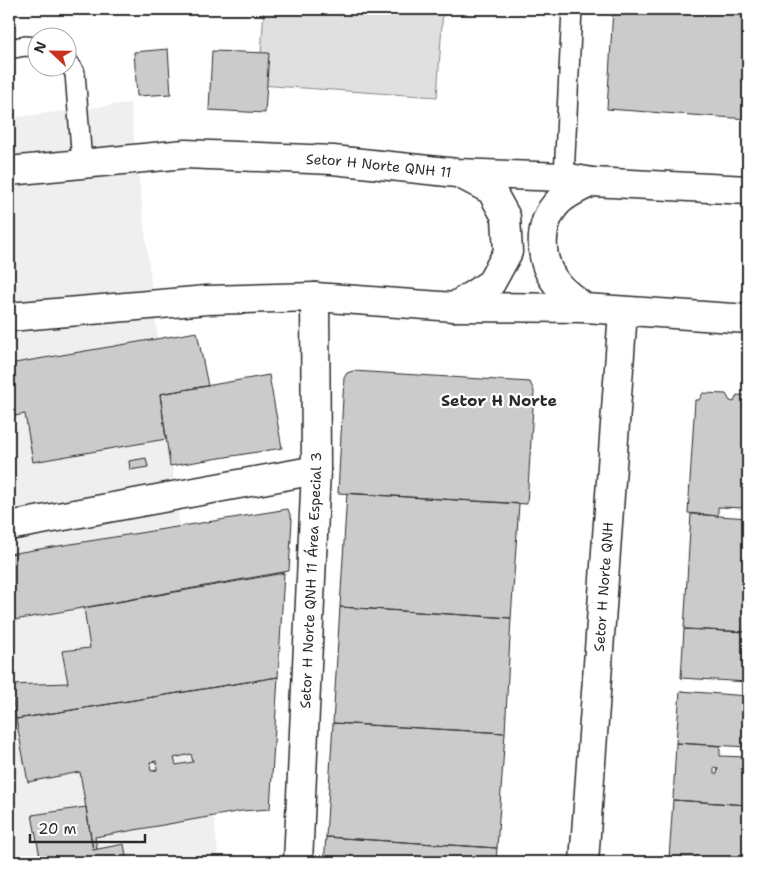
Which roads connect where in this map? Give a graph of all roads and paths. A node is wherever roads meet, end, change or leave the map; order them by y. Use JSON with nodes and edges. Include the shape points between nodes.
{"nodes":[{"id":1,"x":572,"y":9,"type":"edge"},
{"id":2,"x":28,"y":46,"type":"edge"},
{"id":3,"x":9,"y":49,"type":"edge"},
{"id":4,"x":75,"y":78,"type":"edge"},
{"id":5,"x":82,"y":163,"type":"junction"},
{"id":6,"x":9,"y":171,"type":"edge"},
{"id":7,"x":457,"y":173,"type":"junction"},
{"id":8,"x":564,"y":177,"type":"junction"},
{"id":9,"x":592,"y":182,"type":"junction"},
{"id":10,"x":748,"y":190,"type":"edge"},
{"id":11,"x":315,"y":297,"type":"junction"},
{"id":12,"x":454,"y":307,"type":"junction"},
{"id":13,"x":585,"y":308,"type":"junction"},
{"id":14,"x":623,"y":311,"type":"junction"},
{"id":15,"x":9,"y":317,"type":"edge"},
{"id":16,"x":748,"y":319,"type":"edge"},
{"id":17,"x":316,"y":470,"type":"junction"},
{"id":18,"x":9,"y":526,"type":"edge"},
{"id":19,"x":298,"y":862,"type":"edge"},
{"id":20,"x":584,"y":862,"type":"edge"}],
"edges":[{"from":1,"to":8,"type":"lane"},
{"from":2,"to":3,"type":"lane"},
{"from":4,"to":5,"type":"lane"},
{"from":5,"to":6,"type":"street","name":"Setor H Norte QNH 11"},
{"from":5,"to":7,"type":"street","name":"Setor H Norte QNH 11","via":[[185,154],[333,160]]},
{"from":7,"to":8,"type":"street","name":"Setor H Norte QNH 11"},
{"from":7,"to":12,"type":"street","via":[[491,190],[506,217],[508,252],[492,283]]},
{"from":8,"to":9,"type":"street","name":"Setor H Norte QNH 11"},
{"from":9,"to":10,"type":"street","name":"Setor H Norte QNH 11"},
{"from":9,"to":13,"type":"street","via":[[558,202],[546,220],[542,247],[546,266],[558,285]]},
{"from":11,"to":12,"type":"street"},
{"from":11,"to":15,"type":"street","via":[[207,300]]},
{"from":11,"to":17,"type":"street","name":"Setor H Norte QNH 11 Área Especial 3"},
{"from":12,"to":13,"type":"street"},
{"from":13,"to":14,"type":"street"},
{"from":14,"to":16,"type":"street"},
{"from":14,"to":20,"type":"street","name":"Setor H Norte QNH"},
{"from":17,"to":18,"type":"street"},
{"from":17,"to":19,"type":"street","name":"Setor H Norte QNH 11 Área Especial 3"}]}
